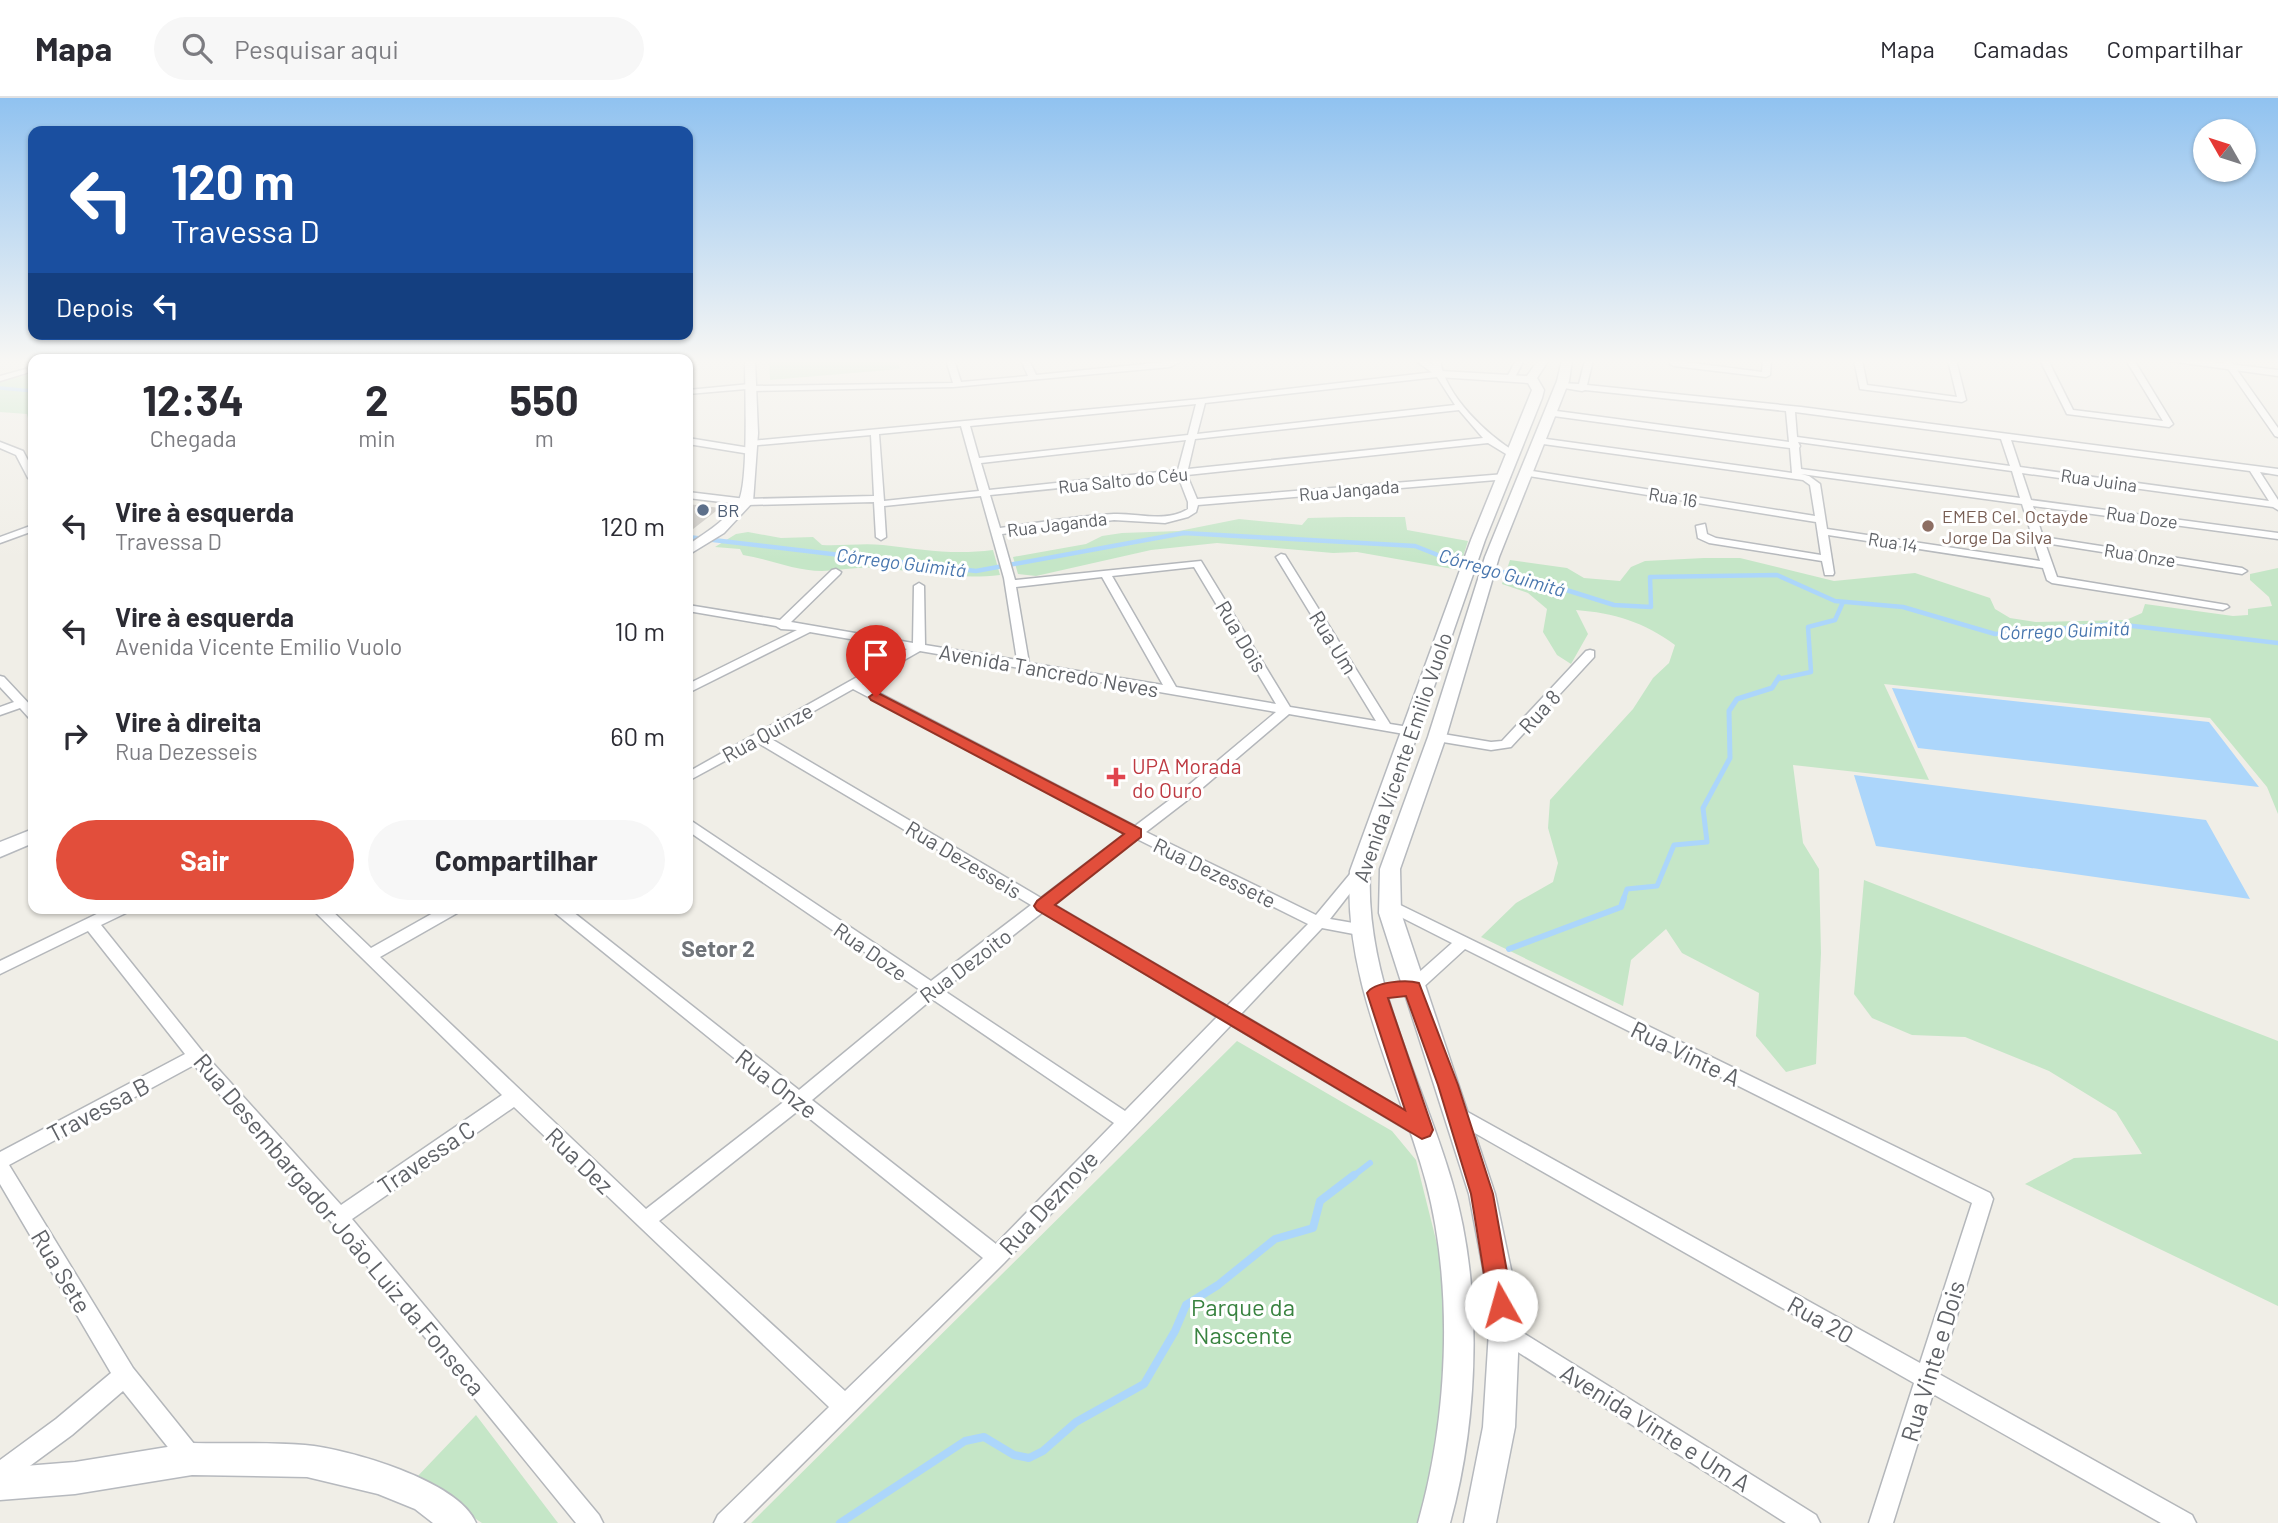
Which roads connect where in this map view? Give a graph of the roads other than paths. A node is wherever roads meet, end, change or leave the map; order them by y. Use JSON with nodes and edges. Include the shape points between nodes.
{"nodes":[{"id":1,"x":751,"y":426,"type":"edge"},
{"id":2,"x":940,"y":426,"type":"edge"},
{"id":3,"x":966,"y":426,"type":"edge"},
{"id":4,"x":1194,"y":426,"type":"edge"},
{"id":5,"x":1273,"y":426,"type":"edge"},
{"id":6,"x":1479,"y":426,"type":"edge"},
{"id":7,"x":1525,"y":426,"type":"edge"},
{"id":8,"x":1544,"y":426,"type":"edge"},
{"id":9,"x":1664,"y":426,"type":"edge"},
{"id":10,"x":1793,"y":426,"type":"edge"},
{"id":11,"x":1929,"y":426,"type":"edge"},
{"id":12,"x":875,"y":433,"type":"junction"},
{"id":13,"x":1191,"y":435,"type":"junction"},
{"id":14,"x":2005,"y":436,"type":"junction"},
{"id":15,"x":1490,"y":440,"type":"junction"},
{"id":16,"x":1539,"y":441,"type":"junction"},
{"id":17,"x":693,"y":442,"type":"edge"},
{"id":18,"x":1796,"y":442,"type":"junction"},
{"id":19,"x":0,"y":445,"type":"edge"},
{"id":20,"x":751,"y":448,"type":"junction"},
{"id":21,"x":1514,"y":455,"type":"junction"},
{"id":22,"x":975,"y":461,"type":"junction"},
{"id":23,"x":28,"y":468,"type":"edge"},
{"id":24,"x":2015,"y":468,"type":"junction"},
{"id":25,"x":2253,"y":469,"type":"junction"},
{"id":26,"x":2278,"y":472,"type":"edge"},
{"id":27,"x":1525,"y":473,"type":"junction"},
{"id":28,"x":1182,"y":474,"type":"junction"},
{"id":29,"x":1797,"y":474,"type":"junction"},
{"id":30,"x":1504,"y":477,"type":"junction"},
{"id":31,"x":986,"y":494,"type":"junction"},
{"id":32,"x":693,"y":496,"type":"edge"},
{"id":33,"x":2026,"y":501,"type":"junction"},
{"id":34,"x":746,"y":502,"type":"junction"},
{"id":35,"x":880,"y":502,"type":"junction"},
{"id":36,"x":1193,"y":502,"type":"junction"},
{"id":37,"x":2277,"y":506,"type":"edge"},
{"id":38,"x":1701,"y":526,"type":"dead end"},
{"id":39,"x":1822,"y":526,"type":"junction"},
{"id":40,"x":28,"y":530,"type":"edge"},
{"id":41,"x":996,"y":532,"type":"junction"},
{"id":42,"x":2278,"y":536,"type":"edge"},
{"id":43,"x":881,"y":537,"type":"dead end"},
{"id":44,"x":2,"y":540,"type":"edge"},
{"id":45,"x":2039,"y":540,"type":"junction"},
{"id":46,"x":694,"y":548,"type":"edge"},
{"id":47,"x":1281,"y":556,"type":"dead end"},
{"id":48,"x":1827,"y":559,"type":"junction"},
{"id":49,"x":2047,"y":565,"type":"junction"},
{"id":50,"x":2242,"y":571,"type":"dead end"},
{"id":51,"x":836,"y":572,"type":"dead end"},
{"id":52,"x":1829,"y":572,"type":"dead end"},
{"id":53,"x":1106,"y":573,"type":"junction"},
{"id":54,"x":1010,"y":581,"type":"junction"},
{"id":55,"x":1473,"y":583,"type":"junction"},
{"id":56,"x":919,"y":586,"type":"dead end"},
{"id":57,"x":2223,"y":607,"type":"dead end"},
{"id":58,"x":693,"y":609,"type":"edge"},
{"id":59,"x":702,"y":611,"type":"junction"},
{"id":60,"x":693,"y":616,"type":"edge"},
{"id":61,"x":782,"y":626,"type":"junction"},
{"id":62,"x":808,"y":629,"type":"junction"},
{"id":63,"x":919,"y":647,"type":"junction"},
{"id":64,"x":1590,"y":654,"type":"dead end"},
{"id":65,"x":1024,"y":666,"type":"junction"},
{"id":66,"x":0,"y":680,"type":"edge"},
{"id":67,"x":852,"y":684,"type":"junction"},
{"id":68,"x":693,"y":686,"type":"edge"},
{"id":69,"x":1172,"y":691,"type":"junction"},
{"id":70,"x":22,"y":703,"type":"junction"},
{"id":71,"x":28,"y":710,"type":"edge"},
{"id":72,"x":1286,"y":710,"type":"junction"},
{"id":73,"x":0,"y":711,"type":"edge"},
{"id":74,"x":1398,"y":729,"type":"junction"},
{"id":75,"x":758,"y":737,"type":"junction"},
{"id":76,"x":1437,"y":737,"type":"junction"},
{"id":77,"x":693,"y":774,"type":"edge"},
{"id":78,"x":693,"y":828,"type":"edge"},
{"id":79,"x":1136,"y":833,"type":"junction"},
{"id":80,"x":28,"y":837,"type":"edge"},
{"id":81,"x":0,"y":850,"type":"edge"},
{"id":82,"x":1360,"y":871,"type":"junction"},
{"id":83,"x":1390,"y":905,"type":"junction"},
{"id":84,"x":1043,"y":906,"type":"junction"},
{"id":85,"x":111,"y":914,"type":"edge"},
{"id":86,"x":325,"y":914,"type":"edge"},
{"id":87,"x":444,"y":914,"type":"edge"},
{"id":88,"x":564,"y":914,"type":"edge"},
{"id":89,"x":1319,"y":922,"type":"junction"},
{"id":90,"x":92,"y":924,"type":"junction"},
{"id":91,"x":1359,"y":929,"type":"junction"},
{"id":92,"x":1462,"y":943,"type":"junction"},
{"id":93,"x":370,"y":956,"type":"junction"},
{"id":94,"x":0,"y":968,"type":"edge"},
{"id":95,"x":1412,"y":988,"type":"junction"},
{"id":96,"x":930,"y":991,"type":"junction"},
{"id":97,"x":1376,"y":993,"type":"junction"},
{"id":98,"x":1228,"y":1016,"type":"junction"},
{"id":99,"x":196,"y":1056,"type":"junction"},
{"id":100,"x":514,"y":1097,"type":"junction"},
{"id":101,"x":799,"y":1100,"type":"junction"},
{"id":102,"x":1458,"y":1115,"type":"junction"},
{"id":103,"x":1125,"y":1121,"type":"junction"},
{"id":104,"x":1422,"y":1130,"type":"junction"},
{"id":105,"x":0,"y":1161,"type":"edge"},
{"id":106,"x":0,"y":1167,"type":"edge"},
{"id":107,"x":1983,"y":1199,"type":"joint"},
{"id":108,"x":339,"y":1217,"type":"junction"},
{"id":109,"x":645,"y":1221,"type":"junction"},
{"id":110,"x":997,"y":1257,"type":"junction"},
{"id":111,"x":1504,"y":1331,"type":"junction"},
{"id":112,"x":125,"y":1376,"type":"junction"},
{"id":113,"x":1926,"y":1379,"type":"junction"},
{"id":114,"x":845,"y":1407,"type":"junction"},
{"id":115,"x":192,"y":1459,"type":"junction"},
{"id":116,"x":0,"y":1474,"type":"edge"},
{"id":117,"x":0,"y":1484,"type":"edge"},
{"id":118,"x":460,"y":1523,"type":"edge"},
{"id":119,"x":591,"y":1523,"type":"edge"},
{"id":120,"x":726,"y":1523,"type":"edge"},
{"id":121,"x":1434,"y":1523,"type":"edge"},
{"id":122,"x":1480,"y":1523,"type":"edge"},
{"id":123,"x":1808,"y":1523,"type":"edge"},
{"id":124,"x":1881,"y":1523,"type":"edge"},
{"id":125,"x":2184,"y":1523,"type":"edge"}],
"edges":[{"from":1,"to":20,"type":"main road"},
{"from":2,"to":12,"type":"street"},
{"from":3,"to":22,"type":"street"},
{"from":4,"to":13,"type":"street"},
{"from":5,"to":13,"type":"street"},
{"from":6,"to":15,"type":"street"},
{"from":7,"to":21,"type":"main road","name":"Avenida Vicente Emilio Vuolo"},
{"from":8,"to":16,"type":"main road","name":"Avenida Vicente Emilio Vuolo"},
{"from":9,"to":18,"type":"street","name":"Rua Juina"},
{"from":10,"to":18,"type":"street"},
{"from":11,"to":14,"type":"street"},
{"from":12,"to":20,"type":"street"},
{"from":12,"to":35,"type":"street"},
{"from":13,"to":22,"type":"street"},
{"from":13,"to":28,"type":"street"},
{"from":14,"to":24,"type":"street"},
{"from":14,"to":25,"type":"street"},
{"from":15,"to":21,"type":"street"},
{"from":15,"to":28,"type":"street","name":"Rua Salto do Céu"},
{"from":16,"to":27,"type":"main road","name":"Avenida Vicente Emilio Vuolo"},
{"from":16,"to":29,"type":"street","name":"Rua Doze"},
{"from":17,"to":20,"type":"street"},
{"from":18,"to":24,"type":"street","name":"Rua Juina"},
{"from":18,"to":29,"type":"street"},
{"from":19,"to":23,"type":"street","via":[[20,453]]},
{"from":20,"to":34,"type":"main road"},
{"from":21,"to":30,"type":"main road","name":"Avenida Vicente Emilio Vuolo"},
{"from":22,"to":31,"type":"street"},
{"from":24,"to":33,"type":"street"},
{"from":24,"to":37,"type":"street","name":"Rua Juina"},
{"from":25,"to":26,"type":"street"},
{"from":25,"to":37,"type":"street"},
{"from":27,"to":39,"type":"street","name":"Rua 16"},
{"from":27,"to":55,"type":"main road","name":"Avenida Vicente Emilio Vuolo","via":[[1492,557]]},
{"from":28,"to":31,"type":"street","name":"Rua Salto do Céu"},
{"from":28,"to":36,"type":"street"},
{"from":29,"to":33,"type":"street","name":"Rua Doze"},
{"from":29,"to":39,"type":"street","name":"Rua Doze","via":[[1815,484]]},
{"from":30,"to":36,"type":"street","name":"Rua Jangada"},
{"from":30,"to":55,"type":"main road","name":"Avenida Vicente Emilio Vuolo","via":[[1474,553]]},
{"from":31,"to":35,"type":"street","name":"Rua Salto do Céu"},
{"from":31,"to":41,"type":"street"},
{"from":32,"to":34,"type":"street","name":"Rua Salto do Céu"},
{"from":33,"to":42,"type":"street","name":"Rua Doze"},
{"from":33,"to":45,"type":"street"},
{"from":34,"to":35,"type":"street","name":"Rua Salto do Céu"},
{"from":34,"to":46,"type":"main road"},
{"from":35,"to":43,"type":"street"},
{"from":36,"to":41,"type":"street","name":"Rua Jaganda","via":[[1193,510],[1184,517],[1118,517]]},
{"from":38,"to":48,"type":"street","via":[[1702,536],[1713,541]]},
{"from":39,"to":48,"type":"street"},
{"from":39,"to":49,"type":"street","name":"Rua 14"},
{"from":40,"to":44,"type":"street"},
{"from":41,"to":54,"type":"street"},
{"from":45,"to":49,"type":"street"},
{"from":45,"to":50,"type":"street","name":"Rua Onze"},
{"from":47,"to":74,"type":"street","name":"Rua Um"},
{"from":48,"to":52,"type":"street"},
{"from":49,"to":57,"type":"street","name":"Rua Onze","via":[[2052,580]]},
{"from":51,"to":61,"type":"street"},
{"from":53,"to":54,"type":"street"},
{"from":53,"to":69,"type":"street"},
{"from":53,"to":72,"type":"street","name":"Rua Dois","via":[[1197,563]]},
{"from":54,"to":65,"type":"street"},
{"from":55,"to":74,"type":"main road","name":"Avenida Vicente Emilio Vuolo"},
{"from":55,"to":76,"type":"main road","name":"Avenida Vicente Emilio Vuolo"},
{"from":56,"to":63,"type":"street"},
{"from":58,"to":59,"type":"street","name":"Avenida Tancredo Neves"},
{"from":59,"to":60,"type":"street"},
{"from":59,"to":61,"type":"street","name":"Avenida Tancredo Neves"},
{"from":61,"to":62,"type":"street","name":"Avenida Tancredo Neves"},
{"from":62,"to":63,"type":"street","name":"Avenida Tancredo Neves"},
{"from":62,"to":68,"type":"street"},
{"from":63,"to":65,"type":"street","name":"Avenida Tancredo Neves"},
{"from":63,"to":67,"type":"street","name":"Rua Quinze"},
{"from":64,"to":76,"type":"street","name":"Rua 8","via":[[1506,744],[1491,746]]},
{"from":65,"to":69,"type":"street","name":"Avenida Tancredo Neves"},
{"from":66,"to":70,"type":"street"},
{"from":67,"to":75,"type":"street","name":"Rua Quinze"},
{"from":67,"to":79,"type":"street","name":"Rua Dezessete"},
{"from":69,"to":72,"type":"street","name":"Avenida Tancredo Neves"},
{"from":70,"to":71,"type":"street"},
{"from":70,"to":73,"type":"street"},
{"from":72,"to":74,"type":"street","name":"Avenida Tancredo Neves"},
{"from":72,"to":79,"type":"street","name":"Rua Dezoito"},
{"from":74,"to":82,"type":"main road","name":"Avenida Vicente Emilio Vuolo"},
{"from":75,"to":77,"type":"street","name":"Rua Quinze"},
{"from":75,"to":84,"type":"street","name":"Rua Dezesseis"},
{"from":76,"to":83,"type":"main road","name":"Avenida Vicente Emilio Vuolo","via":[[1390,869]]},
{"from":78,"to":96,"type":"street","name":"Rua Doze"},
{"from":79,"to":84,"type":"street","name":"Rua Dezoito"},
{"from":79,"to":89,"type":"street","name":"Rua Dezessete"},
{"from":80,"to":81,"type":"main road"},
{"from":82,"to":89,"type":"street","name":"Rua Deznove"},
{"from":82,"to":91,"type":"main road","name":"Avenida Vicente Emilio Vuolo","via":[[1356,894]]},
{"from":83,"to":92,"type":"street","name":"Rua Vinte A"},
{"from":83,"to":95,"type":"main road","name":"Avenida Vicente Emilio Vuolo"},
{"from":84,"to":96,"type":"street","name":"Rua Dezoito"},
{"from":84,"to":98,"type":"street","name":"Rua Dezesseis"},
{"from":85,"to":90,"type":"street"},
{"from":86,"to":93,"type":"street","name":"Rua Dez"},
{"from":87,"to":93,"type":"street"},
{"from":88,"to":101,"type":"street","name":"Rua Onze"},
{"from":89,"to":91,"type":"street","name":"Rua Dezessete"},
{"from":89,"to":98,"type":"street","name":"Rua Deznove"},
{"from":90,"to":94,"type":"street"},
{"from":90,"to":99,"type":"street","name":"Rua Desembargador João Luiz da Fonseca"},
{"from":91,"to":97,"type":"main road","name":"Avenida Vicente Emilio Vuolo"},
{"from":92,"to":95,"type":"street"},
{"from":92,"to":107,"type":"street","name":"Rua Vinte A"},
{"from":93,"to":100,"type":"street","name":"Rua Dez"},
{"from":95,"to":97,"type":"street"},
{"from":95,"to":102,"type":"main road","name":"Avenida Vicente Emilio Vuolo"},
{"from":96,"to":101,"type":"street","name":"Rua Dezoito"},
{"from":96,"to":103,"type":"street","name":"Rua Doze"},
{"from":97,"to":104,"type":"main road","name":"Avenida Vicente Emilio Vuolo"},
{"from":98,"to":103,"type":"street","name":"Rua Deznove"},
{"from":98,"to":104,"type":"street","name":"Rua Dezesseis"},
{"from":99,"to":105,"type":"street","name":"Travessa B"},
{"from":99,"to":108,"type":"street","name":"Rua Desembargador João Luiz da Fonseca"},
{"from":100,"to":108,"type":"street","name":"Travessa C"},
{"from":100,"to":109,"type":"street","name":"Rua Dez"},
{"from":101,"to":109,"type":"street","name":"Rua Dezoito"},
{"from":101,"to":110,"type":"street","name":"Rua Onze"},
{"from":102,"to":111,"type":"main road","name":"Avenida Vicente Emilio Vuolo","via":[[1482,1194]]},
{"from":102,"to":113,"type":"street","name":"Rua 20"},
{"from":103,"to":110,"type":"street","name":"Rua Deznove"},
{"from":104,"to":121,"type":"main road","name":"Avenida Vicente Emilio Vuolo","via":[[1455,1259],[1460,1341],[1449,1446]]},
{"from":106,"to":112,"type":"street","name":"Rua Sete"},
{"from":107,"to":113,"type":"street","name":"Rua Vinte e Dois"},
{"from":108,"to":119,"type":"street","name":"Rua Desembargador João Luiz da Fonseca"},
{"from":109,"to":114,"type":"street","name":"Rua Dez"},
{"from":110,"to":114,"type":"street","name":"Rua Deznove"},
{"from":111,"to":122,"type":"main road","name":"Avenida Vicente Emilio Vuolo","via":[[1499,1427]]},
{"from":111,"to":123,"type":"street","name":"Avenida Vinte e Um A"},
{"from":112,"to":115,"type":"street","name":"Rua Sete"},
{"from":112,"to":116,"type":"street"},
{"from":113,"to":124,"type":"street","name":"Rua Vinte e Dois"},
{"from":113,"to":125,"type":"street","name":"Rua 20"},
{"from":114,"to":120,"type":"street","name":"Rua Deznove"},
{"from":115,"to":117,"type":"main road","via":[[75,1478]]},
{"from":115,"to":118,"type":"main road","via":[[307,1461],[343,1469],[426,1498]]}]}
